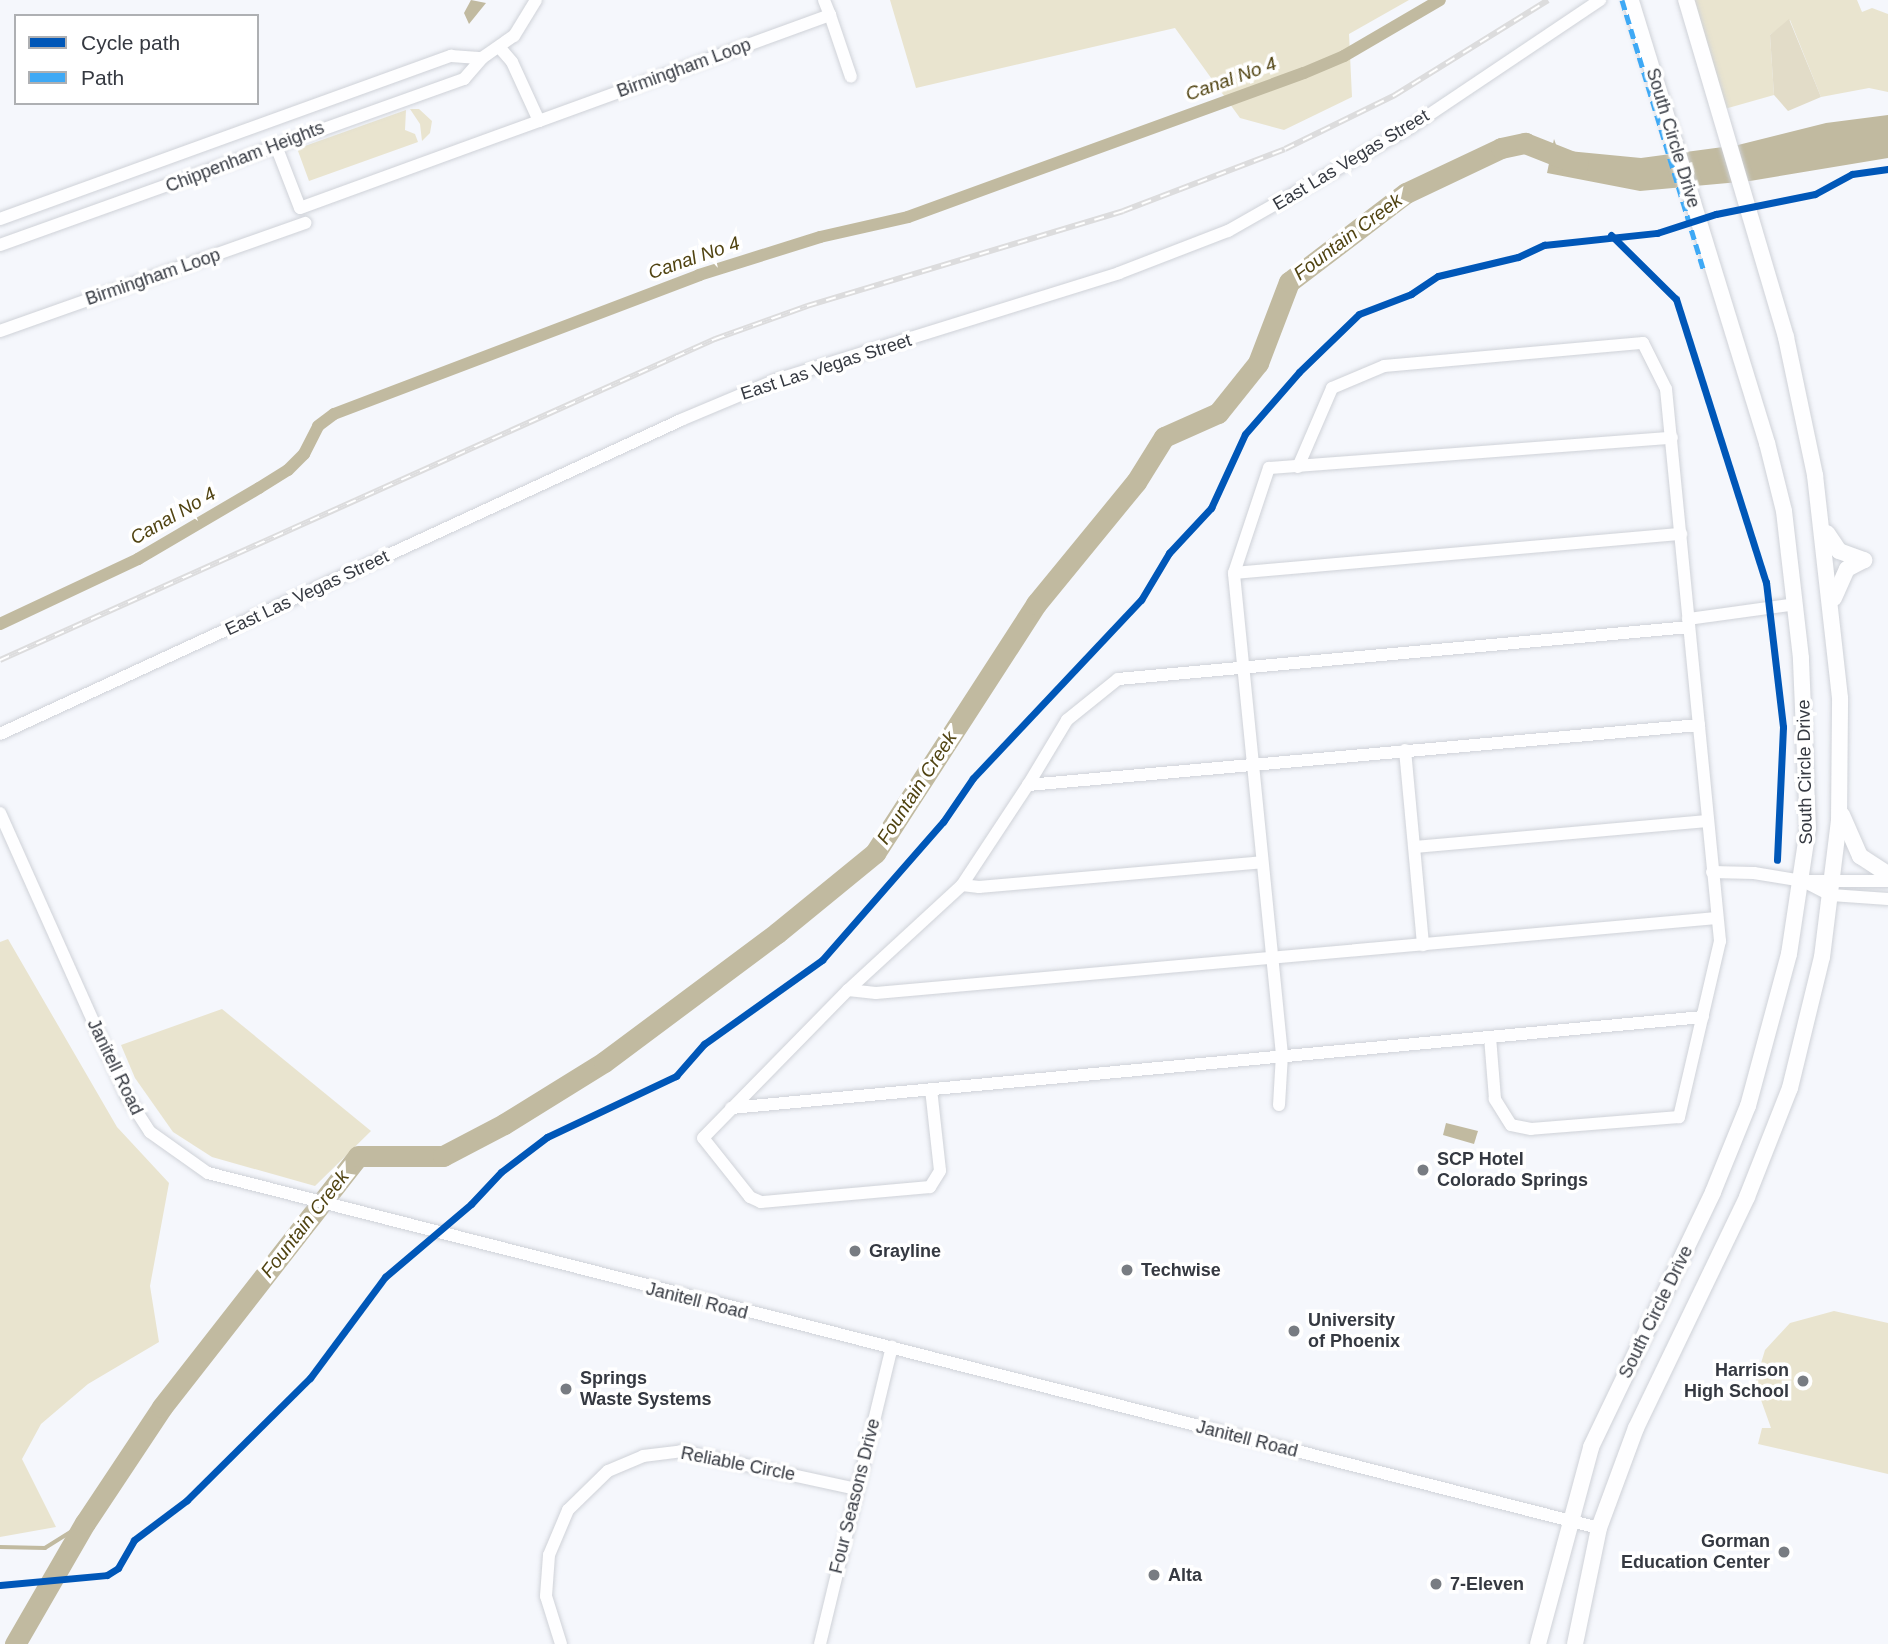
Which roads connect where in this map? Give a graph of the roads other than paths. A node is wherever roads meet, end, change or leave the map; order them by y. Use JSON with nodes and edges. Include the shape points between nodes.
{"nodes":[{"id":1,"x":536,"y":0,"type":"edge"},
{"id":2,"x":824,"y":0,"type":"edge"},
{"id":3,"x":1600,"y":0,"type":"edge"},
{"id":4,"x":1631,"y":0,"type":"edge"},
{"id":5,"x":1686,"y":0,"type":"edge"},
{"id":6,"x":830,"y":15,"type":"junction"},
{"id":7,"x":500,"y":48,"type":"junction"},
{"id":8,"x":482,"y":58,"type":"junction"},
{"id":9,"x":851,"y":77,"type":"dead end"},
{"id":10,"x":539,"y":121,"type":"junction"},
{"id":11,"x":275,"y":146,"type":"junction"},
{"id":12,"x":0,"y":219,"type":"edge"},
{"id":13,"x":305,"y":223,"type":"dead end"},
{"id":14,"x":0,"y":245,"type":"edge"},
{"id":15,"x":0,"y":331,"type":"edge"},
{"id":16,"x":1672,"y":438,"type":"junction"},
{"id":17,"x":1298,"y":467,"type":"junction"},
{"id":18,"x":1822,"y":520,"type":"junction"},
{"id":19,"x":1681,"y":534,"type":"junction"},
{"id":20,"x":1234,"y":573,"type":"junction"},
{"id":21,"x":1796,"y":604,"type":"junction"},
{"id":22,"x":1832,"y":604,"type":"junction"},
{"id":23,"x":1689,"y":623,"type":"junction"},
{"id":24,"x":1243,"y":667,"type":"junction"},
{"id":25,"x":1699,"y":725,"type":"junction"},
{"id":26,"x":0,"y":734,"type":"edge"},
{"id":27,"x":1405,"y":750,"type":"junction"},
{"id":28,"x":1253,"y":765,"type":"junction"},
{"id":29,"x":1028,"y":785,"type":"junction"},
{"id":30,"x":1840,"y":806,"type":"junction"},
{"id":31,"x":0,"y":813,"type":"edge"},
{"id":32,"x":1707,"y":821,"type":"junction"},
{"id":33,"x":1415,"y":847,"type":"junction"},
{"id":34,"x":1262,"y":862,"type":"junction"},
{"id":35,"x":1712,"y":872,"type":"junction"},
{"id":36,"x":1888,"y":874,"type":"edge"},
{"id":37,"x":1833,"y":878,"type":"junction"},
{"id":38,"x":1803,"y":881,"type":"junction"},
{"id":39,"x":1888,"y":881,"type":"edge"},
{"id":40,"x":962,"y":885,"type":"junction"},
{"id":41,"x":1831,"y":895,"type":"junction"},
{"id":42,"x":1888,"y":899,"type":"edge"},
{"id":43,"x":1717,"y":918,"type":"junction"},
{"id":44,"x":1423,"y":945,"type":"junction"},
{"id":45,"x":1273,"y":959,"type":"junction"},
{"id":46,"x":848,"y":990,"type":"junction"},
{"id":47,"x":1703,"y":1017,"type":"junction"},
{"id":48,"x":1490,"y":1037,"type":"junction"},
{"id":49,"x":1282,"y":1055,"type":"junction"},
{"id":50,"x":931,"y":1089,"type":"junction"},
{"id":51,"x":1279,"y":1105,"type":"dead end"},
{"id":52,"x":731,"y":1108,"type":"junction"},
{"id":53,"x":892,"y":1347,"type":"junction"},
{"id":54,"x":857,"y":1489,"type":"junction"},
{"id":55,"x":1568,"y":1520,"type":"junction"},
{"id":56,"x":1599,"y":1528,"type":"junction"},
{"id":57,"x":561,"y":1644,"type":"edge"},
{"id":58,"x":820,"y":1644,"type":"edge"},
{"id":59,"x":1538,"y":1644,"type":"edge"},
{"id":60,"x":1576,"y":1644,"type":"edge"}],
"edges":[{"from":1,"to":7,"type":"street","name":"Chippenham Heights"},
{"from":2,"to":6,"type":"street"},
{"from":3,"to":26,"type":"street","name":"East Las Vegas Street","via":[[1411,127],[1228,231],[1119,273],[776,380],[681,419]]},
{"from":4,"to":21,"type":"main road","name":"South Circle Drive","via":[[1774,472]]},
{"from":5,"to":18,"type":"main road","name":"South Circle Drive","via":[[1766,265],[1800,395]]},
{"from":6,"to":9,"type":"street"},
{"from":6,"to":10,"type":"street","name":"Birmingham Loop"},
{"from":7,"to":8,"type":"street","name":"Chippenham Heights"},
{"from":7,"to":10,"type":"street","via":[[512,62]]},
{"from":8,"to":11,"type":"street","name":"Chippenham Heights","via":[[464,79]]},
{"from":8,"to":12,"type":"street","name":"Chippenham Heights","via":[[451,56]]},
{"from":10,"to":11,"type":"street","name":"Birmingham Loop","via":[[300,208]]},
{"from":11,"to":14,"type":"street","name":"Chippenham Heights"},
{"from":13,"to":15,"type":"street","name":"Birmingham Loop"},
{"from":16,"to":17,"type":"street"},
{"from":16,"to":17,"type":"street","via":[[1666,389],[1643,343],[1384,366],[1370,371],[1327,394]]},
{"from":16,"to":19,"type":"street"},
{"from":17,"to":20,"type":"street","via":[[1269,468]]},
{"from":18,"to":22,"type":"main road","name":"South Circle Drive"},
{"from":18,"to":22,"type":"main road","via":[[1832,545],[1846,556],[1864,560],[1847,569]]},
{"from":19,"to":20,"type":"street"},
{"from":19,"to":23,"type":"street"},
{"from":20,"to":24,"type":"street"},
{"from":21,"to":23,"type":"street"},
{"from":21,"to":38,"type":"main road","name":"South Circle Drive","via":[[1808,800]]},
{"from":22,"to":30,"type":"main road","name":"South Circle Drive","via":[[1842,747]]},
{"from":23,"to":24,"type":"street"},
{"from":23,"to":25,"type":"street"},
{"from":24,"to":28,"type":"street"},
{"from":24,"to":29,"type":"street","via":[[1118,679],[1106,685],[1059,730]]},
{"from":25,"to":27,"type":"street"},
{"from":25,"to":32,"type":"street"},
{"from":27,"to":28,"type":"street"},
{"from":27,"to":33,"type":"street"},
{"from":28,"to":29,"type":"street"},
{"from":28,"to":34,"type":"street"},
{"from":29,"to":40,"type":"street"},
{"from":30,"to":36,"type":"main road","via":[[1854,846],[1867,862]]},
{"from":30,"to":37,"type":"main road","name":"South Circle Drive"},
{"from":31,"to":53,"type":"street","name":"Janitell Road","via":[[114,1071],[139,1116],[179,1157],[232,1183]]},
{"from":32,"to":33,"type":"street"},
{"from":32,"to":35,"type":"street"},
{"from":33,"to":44,"type":"street"},
{"from":34,"to":40,"type":"street"},
{"from":34,"to":45,"type":"street"},
{"from":35,"to":38,"type":"street"},
{"from":35,"to":43,"type":"street"},
{"from":37,"to":38,"type":"street"},
{"from":37,"to":39,"type":"street"},
{"from":37,"to":41,"type":"main road","name":"South Circle Drive"},
{"from":38,"to":41,"type":"street"},
{"from":38,"to":55,"type":"main road","name":"South Circle Drive","via":[[1774,1020],[1736,1139],[1594,1442]]},
{"from":40,"to":46,"type":"street"},
{"from":41,"to":42,"type":"street"},
{"from":41,"to":56,"type":"main road","name":"South Circle Drive","via":[[1811,1009],[1775,1132],[1657,1381]]},
{"from":43,"to":44,"type":"street"},
{"from":43,"to":47,"type":"street","via":[[1718,952]]},
{"from":44,"to":45,"type":"street"},
{"from":45,"to":46,"type":"street","via":[[876,993]]},
{"from":45,"to":49,"type":"street"},
{"from":46,"to":52,"type":"street"},
{"from":47,"to":48,"type":"street"},
{"from":47,"to":48,"type":"street","via":[[1679,1117],[1531,1129],[1511,1125],[1495,1099]]},
{"from":48,"to":49,"type":"street"},
{"from":49,"to":50,"type":"street"},
{"from":49,"to":51,"type":"street"},
{"from":50,"to":52,"type":"street"},
{"from":50,"to":52,"type":"street","via":[[940,1171],[930,1187],[755,1200],[703,1138]]},
{"from":53,"to":54,"type":"street","name":"Four Seasons Drive"},
{"from":53,"to":55,"type":"street","name":"Janitell Road"},
{"from":54,"to":57,"type":"street","name":"Reliable Circle","via":[[681,1451],[643,1456],[608,1471],[568,1510],[549,1555],[546,1596]]},
{"from":54,"to":58,"type":"street","name":"Four Seasons Drive"},
{"from":55,"to":56,"type":"street","name":"Janitell Road"},
{"from":55,"to":59,"type":"main road","name":"South Circle Drive"},
{"from":56,"to":60,"type":"main road","name":"South Circle Drive"}]}
